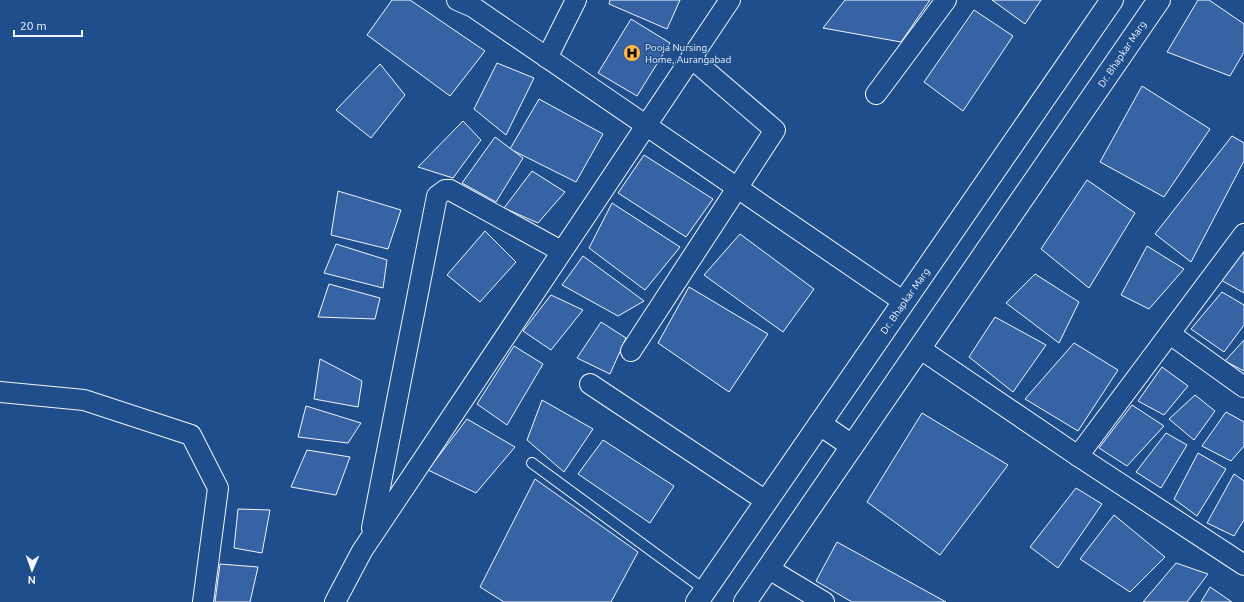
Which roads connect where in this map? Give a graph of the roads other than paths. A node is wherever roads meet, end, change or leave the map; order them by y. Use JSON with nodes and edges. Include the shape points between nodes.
{"nodes":[{"id":1,"x":457,"y":0,"type":"edge"},
{"id":2,"x":576,"y":0,"type":"edge"},
{"id":3,"x":730,"y":0,"type":"edge"},
{"id":4,"x":946,"y":0,"type":"edge"},
{"id":5,"x":1112,"y":0,"type":"edge"},
{"id":6,"x":1159,"y":0,"type":"edge"},
{"id":7,"x":546,"y":58,"type":"junction"},
{"id":8,"x":691,"y":58,"type":"junction"},
{"id":9,"x":876,"y":94,"type":"dead end"},
{"id":10,"x":645,"y":125,"type":"junction"},
{"id":11,"x":738,"y":189,"type":"junction"},
{"id":12,"x":1244,"y":234,"type":"edge"},
{"id":13,"x":561,"y":252,"type":"junction"},
{"id":14,"x":904,"y":302,"type":"junction"},
{"id":15,"x":1170,"y":334,"type":"junction"},
{"id":16,"x":919,"y":348,"type":"junction"},
{"id":17,"x":631,"y":351,"type":"dead end"},
{"id":18,"x":590,"y":384,"type":"dead end"},
{"id":19,"x":1244,"y":387,"type":"edge"},
{"id":20,"x":0,"y":392,"type":"edge"},
{"id":21,"x":820,"y":424,"type":"junction"},
{"id":22,"x":852,"y":446,"type":"junction"},
{"id":23,"x":1078,"y":456,"type":"junction"},
{"id":24,"x":532,"y":463,"type":"dead end"},
{"id":25,"x":766,"y":501,"type":"junction"},
{"id":26,"x":371,"y":538,"type":"junction"},
{"id":27,"x":1244,"y":565,"type":"edge"},
{"id":28,"x":769,"y":569,"type":"junction"},
{"id":29,"x":701,"y":596,"type":"edge"},
{"id":30,"x":203,"y":602,"type":"edge"},
{"id":31,"x":334,"y":602,"type":"edge"},
{"id":32,"x":746,"y":602,"type":"edge"},
{"id":33,"x":824,"y":602,"type":"edge"}],
"edges":[{"from":1,"to":7,"type":"street","via":[[473,8]]},
{"from":2,"to":7,"type":"street"},
{"from":3,"to":8,"type":"street"},
{"from":4,"to":9,"type":"street"},
{"from":5,"to":14,"type":"main road","name":"Dr. Bhapkar Marg"},
{"from":6,"to":16,"type":"main road","name":"Dr. Bhapkar Marg"},
{"from":7,"to":10,"type":"street"},
{"from":8,"to":10,"type":"street"},
{"from":8,"to":11,"type":"street","via":[[775,130]]},
{"from":10,"to":11,"type":"street"},
{"from":10,"to":13,"type":"street"},
{"from":11,"to":14,"type":"street"},
{"from":11,"to":17,"type":"street"},
{"from":12,"to":15,"type":"street"},
{"from":13,"to":26,"type":"street"},
{"from":13,"to":26,"type":"street","via":[[450,190],[436,196]]},
{"from":14,"to":21,"type":"main road","name":"Dr. Bhapkar Marg"},
{"from":15,"to":19,"type":"street"},
{"from":15,"to":23,"type":"street"},
{"from":16,"to":22,"type":"main road","name":"Dr. Bhapkar Marg"},
{"from":16,"to":23,"type":"street"},
{"from":18,"to":25,"type":"street"},
{"from":20,"to":30,"type":"street","via":[[84,400],[191,435],[218,488]]},
{"from":21,"to":22,"type":"main road"},
{"from":21,"to":25,"type":"main road","name":"Dr. Bhapkar Marg"},
{"from":22,"to":28,"type":"main road","name":"Dr. Bhapkar Marg"},
{"from":23,"to":27,"type":"street"},
{"from":24,"to":29,"type":"lane"},
{"from":25,"to":29,"type":"main road","name":"Dr. Bhapkar Marg"},
{"from":26,"to":31,"type":"street"},
{"from":28,"to":32,"type":"main road","name":"Dr. Bhapkar Marg"},
{"from":28,"to":33,"type":"street"}]}
